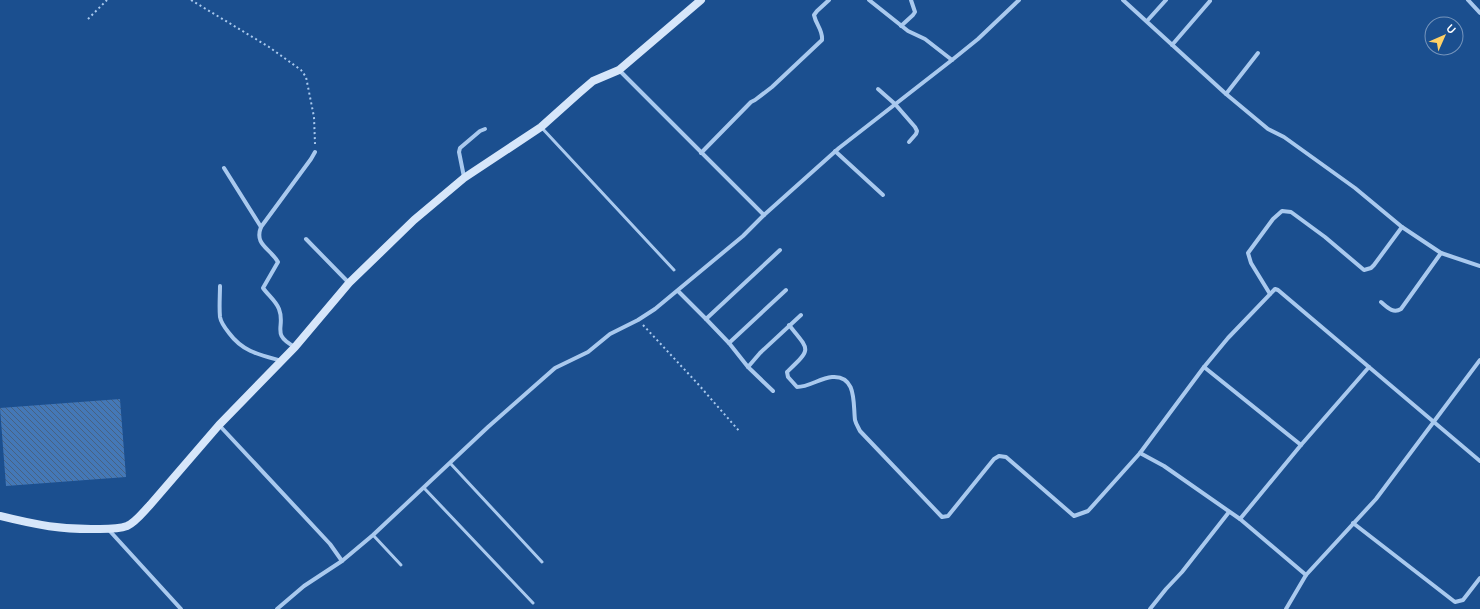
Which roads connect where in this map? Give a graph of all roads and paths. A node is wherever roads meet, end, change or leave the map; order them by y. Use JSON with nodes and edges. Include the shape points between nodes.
{"nodes":[{"id":1,"x":107,"y":0,"type":"edge"},
{"id":2,"x":191,"y":0,"type":"edge"},
{"id":3,"x":701,"y":0,"type":"edge"},
{"id":4,"x":829,"y":0,"type":"edge"},
{"id":5,"x":869,"y":0,"type":"edge"},
{"id":6,"x":911,"y":0,"type":"edge"},
{"id":7,"x":1019,"y":0,"type":"edge"},
{"id":8,"x":1123,"y":0,"type":"edge"},
{"id":9,"x":1166,"y":0,"type":"edge"},
{"id":10,"x":1468,"y":0,"type":"edge"},
{"id":11,"x":1210,"y":1,"type":"dead end"},
{"id":12,"x":1480,"y":13,"type":"edge"},
{"id":13,"x":88,"y":19,"type":"dead end"},
{"id":14,"x":1147,"y":20,"type":"junction"},
{"id":15,"x":901,"y":26,"type":"junction"},
{"id":16,"x":1172,"y":44,"type":"junction"},
{"id":17,"x":1258,"y":53,"type":"dead end"},
{"id":18,"x":952,"y":60,"type":"junction"},
{"id":19,"x":619,"y":70,"type":"junction"},
{"id":20,"x":878,"y":89,"type":"dead end"},
{"id":21,"x":1226,"y":94,"type":"junction"},
{"id":22,"x":895,"y":104,"type":"junction"},
{"id":23,"x":541,"y":127,"type":"junction"},
{"id":24,"x":485,"y":128,"type":"dead end"},
{"id":25,"x":909,"y":142,"type":"dead end"},
{"id":26,"x":835,"y":151,"type":"junction"},
{"id":27,"x":315,"y":152,"type":"joint"},
{"id":28,"x":701,"y":153,"type":"junction"},
{"id":29,"x":224,"y":168,"type":"dead end"},
{"id":30,"x":464,"y":178,"type":"junction"},
{"id":31,"x":883,"y":195,"type":"dead end"},
{"id":32,"x":764,"y":215,"type":"junction"},
{"id":33,"x":261,"y":227,"type":"junction"},
{"id":34,"x":1402,"y":227,"type":"junction"},
{"id":35,"x":306,"y":239,"type":"dead end"},
{"id":36,"x":780,"y":250,"type":"dead end"},
{"id":37,"x":1441,"y":253,"type":"junction"},
{"id":38,"x":1480,"y":266,"type":"edge"},
{"id":39,"x":674,"y":270,"type":"dead end"},
{"id":40,"x":349,"y":283,"type":"junction"},
{"id":41,"x":220,"y":286,"type":"dead end"},
{"id":42,"x":786,"y":290,"type":"dead end"},
{"id":43,"x":678,"y":291,"type":"junction"},
{"id":44,"x":1270,"y":294,"type":"junction"},
{"id":45,"x":1381,"y":302,"type":"dead end"},
{"id":46,"x":801,"y":315,"type":"dead end"},
{"id":47,"x":706,"y":319,"type":"junction"},
{"id":48,"x":638,"y":320,"type":"junction"},
{"id":49,"x":789,"y":325,"type":"junction"},
{"id":50,"x":729,"y":343,"type":"junction"},
{"id":51,"x":295,"y":347,"type":"junction"},
{"id":52,"x":1480,"y":360,"type":"edge"},
{"id":53,"x":282,"y":361,"type":"junction"},
{"id":54,"x":1204,"y":366,"type":"junction"},
{"id":55,"x":748,"y":367,"type":"junction"},
{"id":56,"x":1369,"y":367,"type":"junction"},
{"id":57,"x":773,"y":391,"type":"dead end"},
{"id":58,"x":1433,"y":423,"type":"junction"},
{"id":59,"x":219,"y":425,"type":"junction"},
{"id":60,"x":740,"y":432,"type":"dead end"},
{"id":61,"x":1301,"y":445,"type":"junction"},
{"id":62,"x":1140,"y":453,"type":"junction"},
{"id":63,"x":1480,"y":461,"type":"edge"},
{"id":64,"x":450,"y":464,"type":"junction"},
{"id":65,"x":424,"y":488,"type":"junction"},
{"id":66,"x":1229,"y":512,"type":"junction"},
{"id":67,"x":0,"y":516,"type":"edge"},
{"id":68,"x":1240,"y":519,"type":"junction"},
{"id":69,"x":1353,"y":523,"type":"junction"},
{"id":70,"x":107,"y":529,"type":"junction"},
{"id":71,"x":373,"y":535,"type":"junction"},
{"id":72,"x":342,"y":561,"type":"junction"},
{"id":73,"x":542,"y":562,"type":"dead end"},
{"id":74,"x":401,"y":565,"type":"dead end"},
{"id":75,"x":1306,"y":575,"type":"junction"},
{"id":76,"x":1480,"y":578,"type":"edge"},
{"id":77,"x":533,"y":603,"type":"dead end"},
{"id":78,"x":181,"y":609,"type":"edge"},
{"id":79,"x":277,"y":609,"type":"edge"},
{"id":80,"x":1150,"y":609,"type":"edge"},
{"id":81,"x":1286,"y":609,"type":"edge"}],
"edges":[{"from":1,"to":13,"type":"path"},
{"from":2,"to":27,"type":"path","via":[[269,47],[301,70],[306,77],[314,117]]},
{"from":3,"to":19,"type":"street"},
{"from":4,"to":28,"type":"street","via":[[814,15],[821,30],[822,40],[772,87],[751,102]]},
{"from":5,"to":15,"type":"street"},
{"from":6,"to":15,"type":"street","via":[[915,12]]},
{"from":7,"to":18,"type":"street"},
{"from":8,"to":14,"type":"street"},
{"from":9,"to":14,"type":"street"},
{"from":10,"to":12,"type":"street"},
{"from":11,"to":16,"type":"street"},
{"from":14,"to":16,"type":"street"},
{"from":15,"to":18,"type":"street","via":[[925,39]]},
{"from":16,"to":21,"type":"street"},
{"from":17,"to":21,"type":"street"},
{"from":18,"to":22,"type":"street"},
{"from":19,"to":23,"type":"street","via":[[593,81]]},
{"from":19,"to":28,"type":"street"},
{"from":20,"to":22,"type":"street"},
{"from":21,"to":34,"type":"street","via":[[1268,129],[1284,137],[1355,188]]},
{"from":22,"to":25,"type":"street","via":[[917,131]]},
{"from":22,"to":26,"type":"street"},
{"from":23,"to":30,"type":"street"},
{"from":23,"to":39,"type":"lane"},
{"from":24,"to":30,"type":"street","via":[[460,148]]},
{"from":26,"to":31,"type":"street"},
{"from":26,"to":32,"type":"street"},
{"from":27,"to":33,"type":"street"},
{"from":28,"to":32,"type":"street"},
{"from":29,"to":33,"type":"street"},
{"from":30,"to":40,"type":"street","via":[[414,220]]},
{"from":32,"to":43,"type":"street"},
{"from":33,"to":51,"type":"street","via":[[258,238],[278,262],[263,288],[279,310],[281,336]]},
{"from":34,"to":37,"type":"street"},
{"from":34,"to":44,"type":"street","via":[[1374,265],[1364,270],[1325,236],[1291,212],[1282,211],[1248,253],[1251,263]]},
{"from":35,"to":40,"type":"street"},
{"from":36,"to":47,"type":"street"},
{"from":37,"to":38,"type":"street"},
{"from":37,"to":45,"type":"street","via":[[1401,309],[1393,311]]},
{"from":40,"to":51,"type":"street"},
{"from":41,"to":53,"type":"street","via":[[220,317],[233,339],[241,347],[256,354]]},
{"from":42,"to":50,"type":"street"},
{"from":43,"to":47,"type":"street"},
{"from":43,"to":48,"type":"street"},
{"from":44,"to":54,"type":"street"},
{"from":44,"to":56,"type":"street","via":[[1275,289],[1278,290]]},
{"from":46,"to":49,"type":"street"},
{"from":47,"to":50,"type":"street"},
{"from":48,"to":60,"type":"path"},
{"from":48,"to":64,"type":"street","via":[[610,334],[581,356],[556,368]]},
{"from":49,"to":55,"type":"street"},
{"from":49,"to":62,"type":"street","via":[[806,350],[787,372],[788,377],[797,387],[832,377],[842,378],[849,383],[853,394],[855,422],[860,431],[942,517],[948,516],[999,456],[1006,457],[1074,516],[1088,511]]},
{"from":50,"to":55,"type":"street"},
{"from":51,"to":53,"type":"street"},
{"from":52,"to":58,"type":"street"},
{"from":53,"to":59,"type":"street"},
{"from":54,"to":61,"type":"street"},
{"from":54,"to":62,"type":"street"},
{"from":55,"to":57,"type":"street"},
{"from":56,"to":58,"type":"street"},
{"from":56,"to":61,"type":"street"},
{"from":58,"to":63,"type":"street"},
{"from":58,"to":69,"type":"street","via":[[1376,498]]},
{"from":59,"to":70,"type":"street","via":[[138,518],[128,525]]},
{"from":59,"to":72,"type":"street","via":[[330,544]]},
{"from":61,"to":68,"type":"street"},
{"from":62,"to":66,"type":"street","via":[[1164,466]]},
{"from":64,"to":65,"type":"street"},
{"from":64,"to":73,"type":"lane"},
{"from":65,"to":71,"type":"street"},
{"from":65,"to":77,"type":"lane"},
{"from":66,"to":68,"type":"street"},
{"from":66,"to":80,"type":"street"},
{"from":67,"to":70,"type":"street","via":[[50,528]]},
{"from":68,"to":75,"type":"street"},
{"from":69,"to":75,"type":"street"},
{"from":69,"to":76,"type":"street","via":[[1455,602],[1463,600]]},
{"from":70,"to":78,"type":"street"},
{"from":71,"to":72,"type":"street"},
{"from":71,"to":74,"type":"lane"},
{"from":72,"to":79,"type":"street","via":[[304,586]]},
{"from":75,"to":81,"type":"street"}]}
